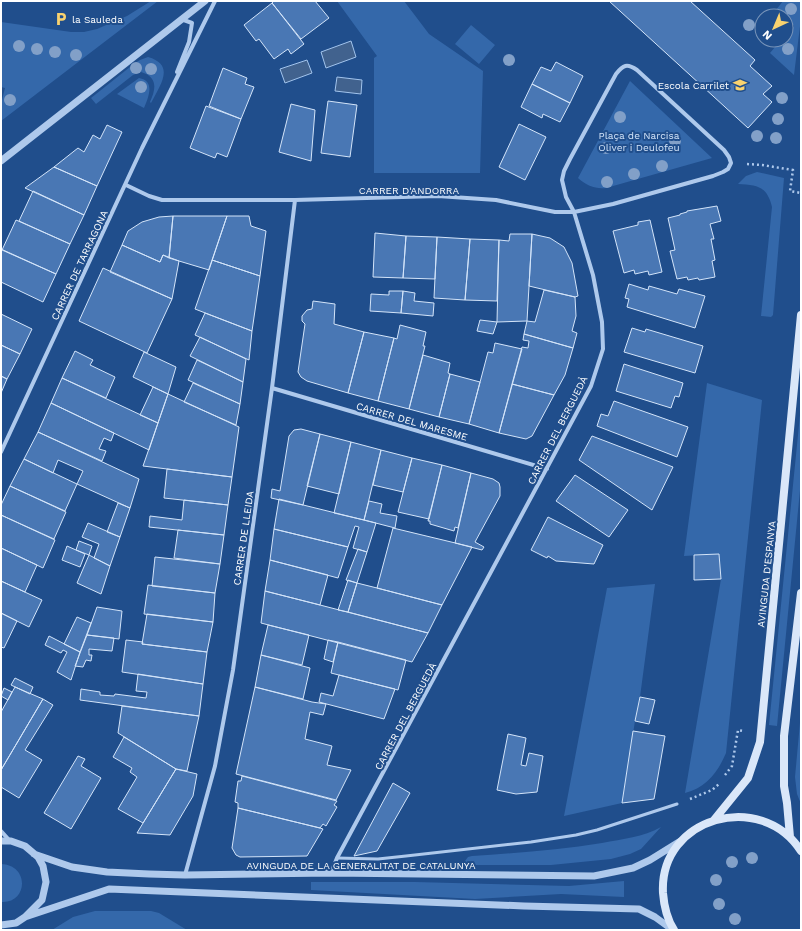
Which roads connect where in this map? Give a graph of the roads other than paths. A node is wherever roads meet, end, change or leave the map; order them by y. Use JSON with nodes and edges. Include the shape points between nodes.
{"nodes":[{"id":1,"x":205,"y":1,"type":"edge"},
{"id":2,"x":215,"y":1,"type":"edge"},
{"id":3,"x":181,"y":19,"type":"junction"},
{"id":4,"x":172,"y":85,"type":"junction"},
{"id":5,"x":1,"y":161,"type":"edge"},
{"id":6,"x":730,"y":163,"type":"joint"},
{"id":7,"x":126,"y":185,"type":"junction"},
{"id":8,"x":295,"y":200,"type":"junction"},
{"id":9,"x":574,"y":212,"type":"junction"},
{"id":10,"x":801,"y":315,"type":"edge"},
{"id":11,"x":272,"y":388,"type":"junction"},
{"id":12,"x":1,"y":452,"type":"edge"},
{"id":13,"x":547,"y":469,"type":"junction"},
{"id":14,"x":801,"y":593,"type":"edge"},
{"id":15,"x":677,"y":804,"type":"road end"},
{"id":16,"x":714,"y":820,"type":"junction"},
{"id":17,"x":1,"y":831,"type":"edge"},
{"id":18,"x":790,"y":837,"type":"junction"},
{"id":19,"x":683,"y":840,"type":"junction"},
{"id":20,"x":1,"y":841,"type":"edge"},
{"id":21,"x":11,"y":841,"type":"junction"},
{"id":22,"x":801,"y":851,"type":"edge"},
{"id":23,"x":34,"y":854,"type":"junction"},
{"id":24,"x":337,"y":858,"type":"junction"},
{"id":25,"x":331,"y":873,"type":"junction"},
{"id":26,"x":185,"y":875,"type":"junction"},
{"id":27,"x":25,"y":917,"type":"junction"},
{"id":28,"x":1,"y":925,"type":"edge"},
{"id":29,"x":15,"y":927,"type":"edge"},
{"id":30,"x":674,"y":930,"type":"edge"}],
"edges":[{"from":1,"to":3,"type":"street"},
{"from":2,"to":4,"type":"street","name":"CARRER DE TARRAGONA"},
{"from":3,"to":4,"type":"street","name":"CARRER DE TARRAGONA","via":[[192,23],[189,42]]},
{"from":3,"to":5,"type":"street"},
{"from":4,"to":7,"type":"street","name":"CARRER DE TARRAGONA"},
{"from":6,"to":9,"type":"street","name":"CARRER D'ANDORRA","via":[[728,168],[713,176],[613,204]]},
{"from":6,"to":9,"type":"street","name":"CARRER DEL BERGUEDÀ","via":[[724,150],[637,70],[625,66],[616,74],[564,171],[563,188]]},
{"from":7,"to":8,"type":"street","name":"CARRER D'ANDORRA","via":[[162,200]]},
{"from":7,"to":12,"type":"street","name":"CARRER DE TARRAGONA"},
{"from":8,"to":9,"type":"street","name":"CARRER D'ANDORRA","via":[[438,196],[496,200],[555,212]]},
{"from":8,"to":11,"type":"street","name":"CARRER DE LLEIDA"},
{"from":9,"to":13,"type":"street","name":"CARRER DEL BERGUEDÀ","via":[[593,275],[602,322],[603,349],[591,386]]},
{"from":10,"to":16,"type":"main road","name":"AVINGUDA D'ESPANYA","via":[[760,742],[748,778]]},
{"from":11,"to":13,"type":"street","name":"CARRER DEL MARESME"},
{"from":11,"to":26,"type":"street","name":"CARRER DE LLEIDA","via":[[233,670],[215,766]]},
{"from":13,"to":24,"type":"street","name":"CARRER DEL BERGUEDÀ"},
{"from":14,"to":18,"type":"main road","via":[[784,736],[784,786]]},
{"from":15,"to":24,"type":"lane","via":[[597,830],[569,836],[378,859]]},
{"from":16,"to":18,"type":"main road","via":[[737,816],[760,819]]},
{"from":16,"to":19,"type":"main road","via":[[702,825]]},
{"from":17,"to":21,"type":"street"},
{"from":18,"to":22,"type":"main road"},
{"from":19,"to":25,"type":"street","name":"AVINGUDA DE LA GENERALITAT DE CATALUNYA","via":[[632,868],[594,876]]},
{"from":19,"to":30,"type":"main road","via":[[670,859],[664,880],[665,907]]},
{"from":20,"to":21,"type":"street"},
{"from":21,"to":23,"type":"street","via":[[25,846]]},
{"from":23,"to":26,"type":"street","name":"AVINGUDA DE LA GENERALITAT DE CATALUNYA","via":[[72,867],[107,872]]},
{"from":23,"to":27,"type":"street","via":[[43,866],[46,882],[42,900]]},
{"from":24,"to":25,"type":"street","name":"CARRER DEL BERGUEDÀ"},
{"from":25,"to":26,"type":"street","name":"AVINGUDA DE LA GENERALITAT DE CATALUNYA"},
{"from":27,"to":29,"type":"street"},
{"from":27,"to":30,"type":"street","via":[[109,888],[639,909]]},
{"from":28,"to":29,"type":"street"}]}
